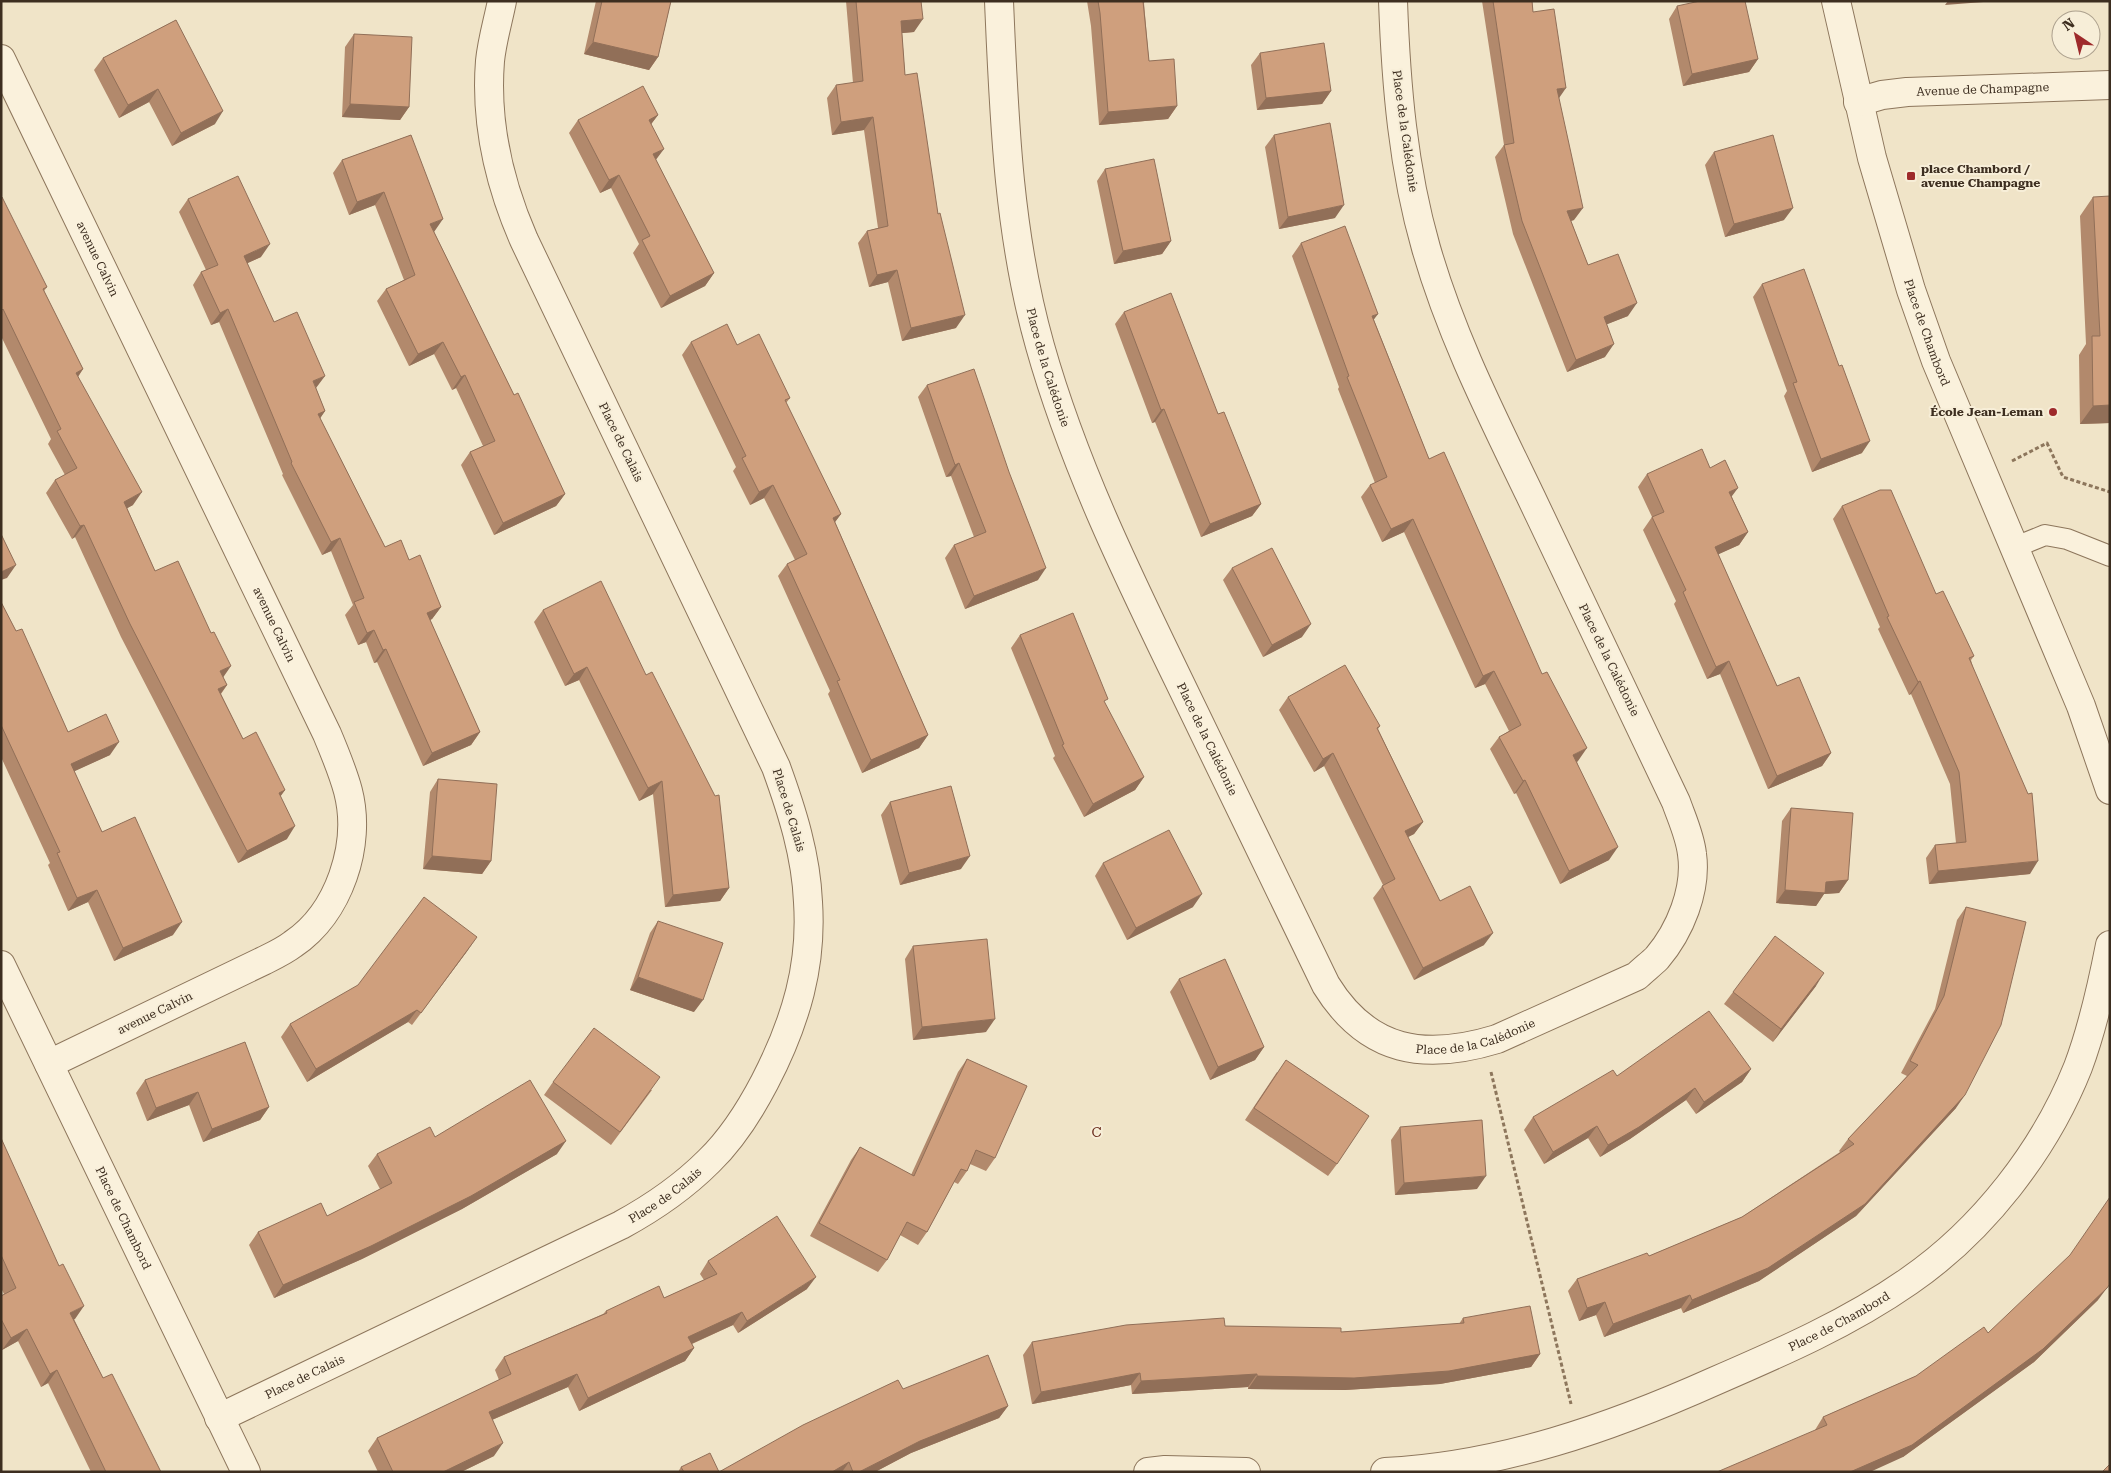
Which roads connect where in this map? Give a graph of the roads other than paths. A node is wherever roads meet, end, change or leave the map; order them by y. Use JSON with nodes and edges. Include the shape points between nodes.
{"nodes":[{"id":1,"x":502,"y":1,"type":"edge"},
{"id":2,"x":999,"y":1,"type":"edge"},
{"id":3,"x":1393,"y":1,"type":"edge"},
{"id":4,"x":1836,"y":1,"type":"edge"},
{"id":5,"x":1,"y":59,"type":"edge"},
{"id":6,"x":2110,"y":85,"type":"edge"},
{"id":7,"x":1858,"y":102,"type":"junction"},
{"id":8,"x":2013,"y":548,"type":"junction"},
{"id":9,"x":2110,"y":556,"type":"edge"},
{"id":10,"x":2110,"y":790,"type":"edge"},
{"id":11,"x":2110,"y":945,"type":"edge"},
{"id":12,"x":1,"y":965,"type":"edge"},
{"id":13,"x":49,"y":1064,"type":"junction"},
{"id":14,"x":219,"y":1418,"type":"junction"},
{"id":15,"x":246,"y":1472,"type":"edge"},
{"id":16,"x":1148,"y":1472,"type":"edge"},
{"id":17,"x":1246,"y":1472,"type":"edge"},
{"id":18,"x":1385,"y":1472,"type":"edge"}],
"edges":[{"from":1,"to":14,"type":"street","name":"Place de Calais","via":[[490,60],[489,96],[491,128],[503,187],[524,240],[776,767],[803,854],[808,946],[800,992],[771,1070],[731,1135],[711,1160],[656,1206],[622,1226]]},
{"from":2,"to":3,"type":"street","name":"Place de la Calédonie","via":[[1004,130],[1021,263],[1045,362],[1103,522],[1337,1002],[1374,1035],[1397,1046],[1424,1051],[1474,1046],[1497,1039],[1636,976],[1672,939],[1692,885],[1692,855],[1676,802],[1480,390],[1443,302],[1419,220],[1404,144]]},
{"from":4,"to":7,"type":"street","name":"Place de Chambord"},
{"from":5,"to":13,"type":"street","name":"avenue Calvin","via":[[327,734],[341,766],[352,821],[350,851],[337,891],[317,923],[294,944]]},
{"from":6,"to":7,"type":"street","name":"Avenue de Champagne","via":[[1907,92]]},
{"from":7,"to":8,"type":"street","name":"Place de Chambord","via":[[1894,234],[1936,361]]},
{"from":8,"to":9,"type":"lane","via":[[2045,536],[2067,540]]},
{"from":8,"to":10,"type":"street","name":"Place de Chambord","via":[[2081,706]]},
{"from":11,"to":18,"type":"street","name":"Place de Chambord","via":[[2086,1044],[2068,1090],[2048,1126],[2026,1162],[1994,1203],[1951,1248],[1916,1276],[1832,1328],[1630,1417],[1566,1440],[1522,1451],[1454,1465]]},
{"from":12,"to":13,"type":"street","name":"Place de Chambord"},
{"from":13,"to":14,"type":"street","name":"Place de Chambord"},
{"from":14,"to":15,"type":"street","name":"Place de Chambord"},
{"from":16,"to":17,"type":"street"}]}
